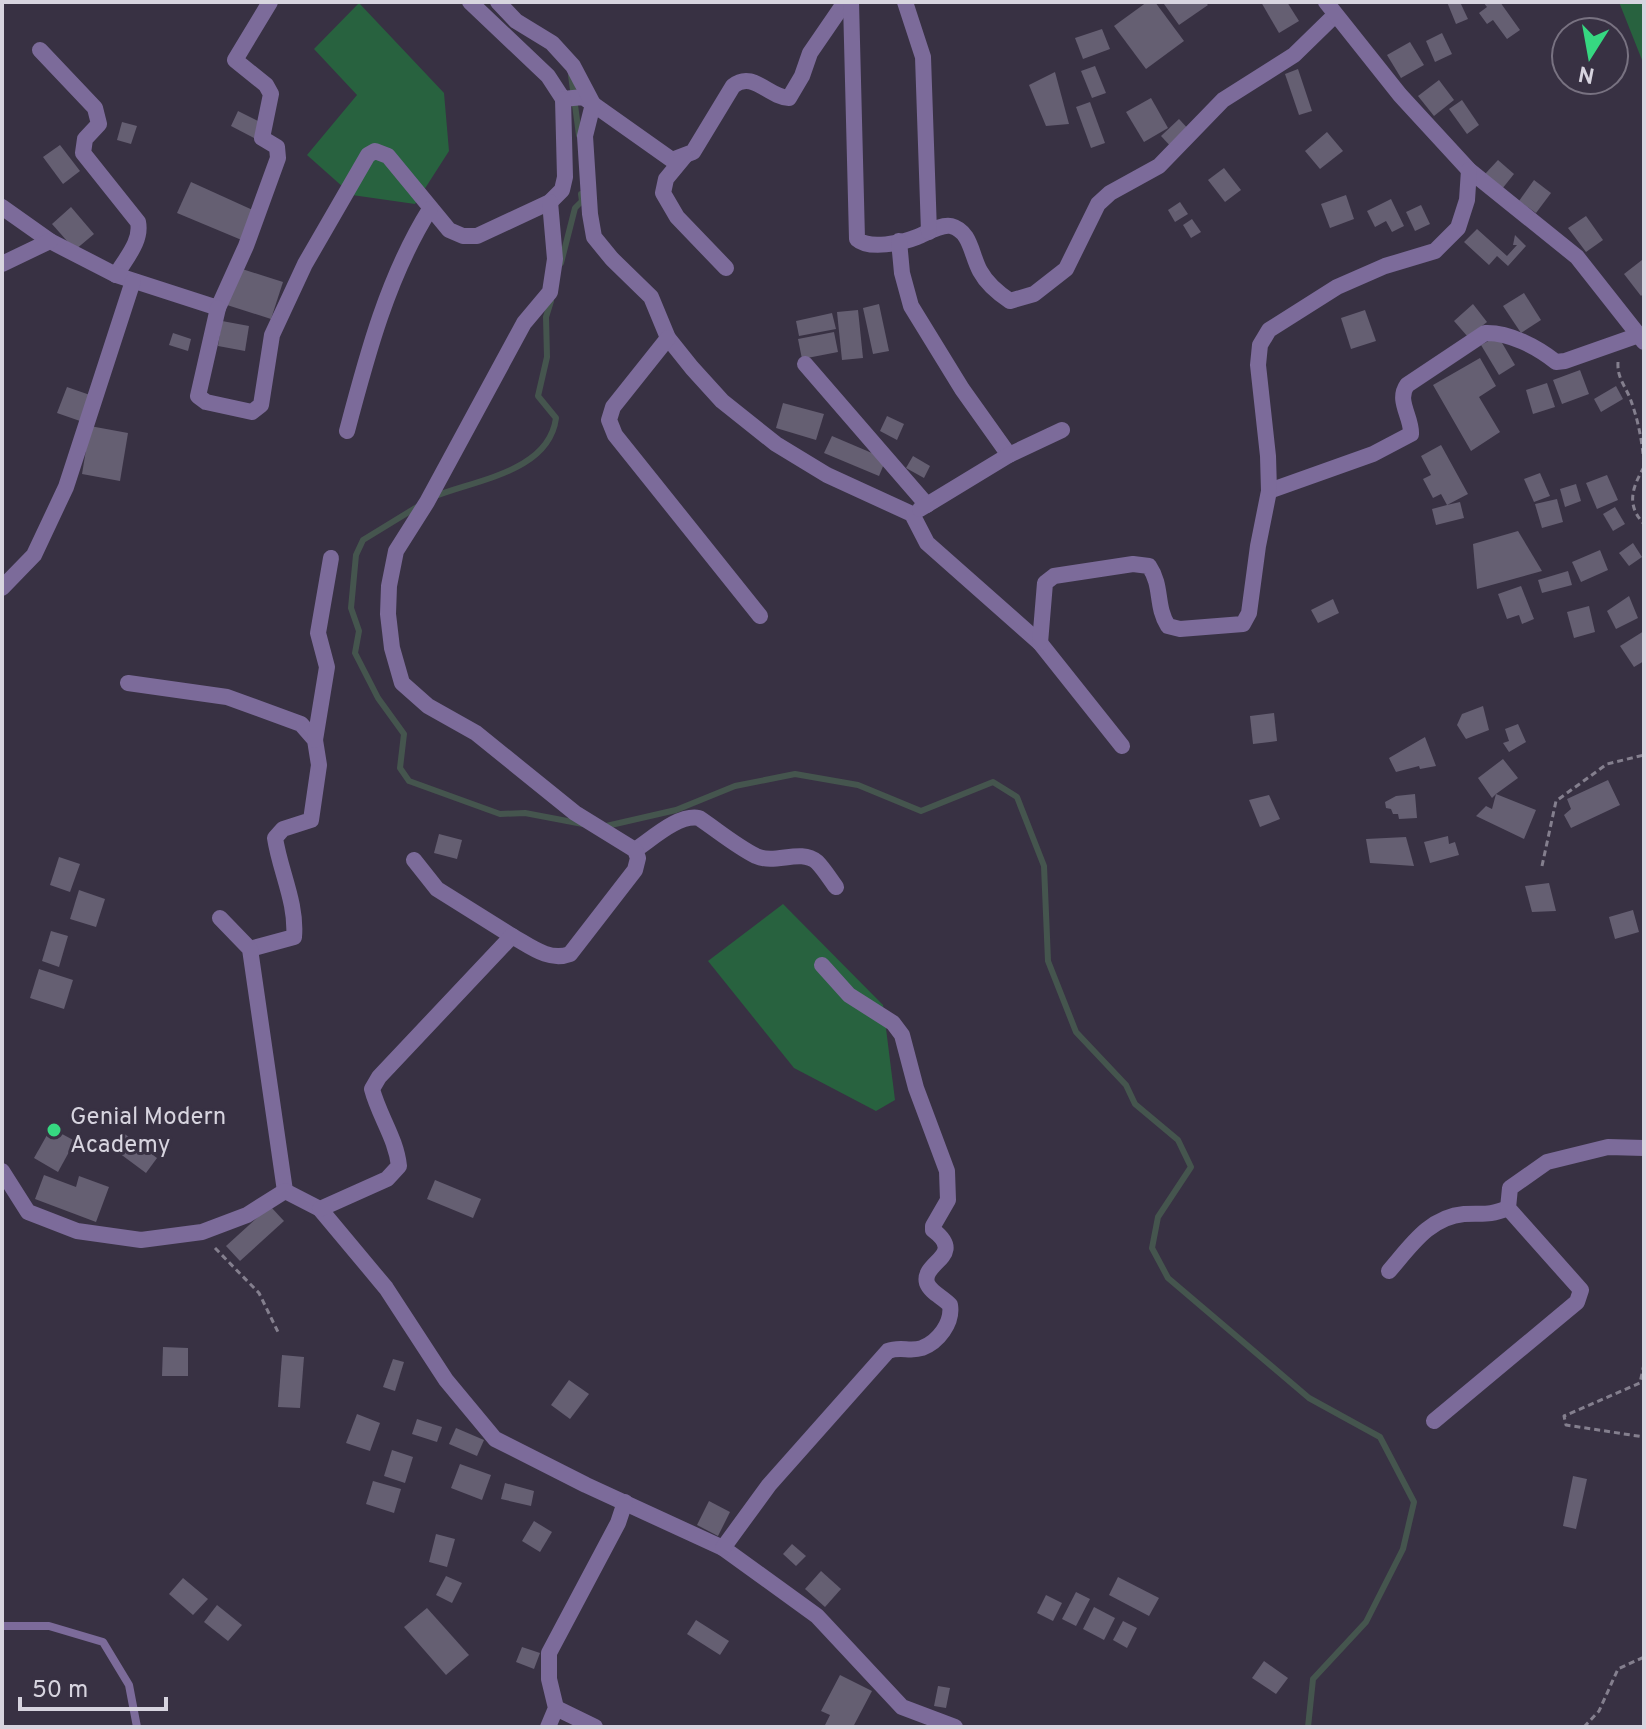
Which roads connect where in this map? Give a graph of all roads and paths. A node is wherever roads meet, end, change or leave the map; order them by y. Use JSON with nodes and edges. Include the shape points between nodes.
{"nodes":[{"id":1,"x":270,"y":2,"type":"edge"},
{"id":2,"x":470,"y":2,"type":"edge"},
{"id":3,"x":498,"y":2,"type":"edge"},
{"id":4,"x":848,"y":2,"type":"edge"},
{"id":5,"x":905,"y":2,"type":"edge"},
{"id":6,"x":1330,"y":8,"type":"edge"},
{"id":7,"x":40,"y":50,"type":"dead end"},
{"id":8,"x":577,"y":99,"type":"junction"},
{"id":9,"x":685,"y":156,"type":"junction"},
{"id":10,"x":1469,"y":170,"type":"junction"},
{"id":11,"x":550,"y":202,"type":"junction"},
{"id":12,"x":2,"y":207,"type":"edge"},
{"id":13,"x":430,"y":209,"type":"junction"},
{"id":14,"x":929,"y":232,"type":"junction"},
{"id":15,"x":50,"y":241,"type":"junction"},
{"id":16,"x":899,"y":241,"type":"junction"},
{"id":17,"x":2,"y":264,"type":"edge"},
{"id":18,"x":726,"y":268,"type":"dead end"},
{"id":19,"x":116,"y":275,"type":"junction"},
{"id":20,"x":133,"y":281,"type":"junction"},
{"id":21,"x":218,"y":308,"type":"junction"},
{"id":22,"x":668,"y":338,"type":"junction"},
{"id":23,"x":1641,"y":339,"type":"edge"},
{"id":24,"x":1620,"y":342,"type":"junction"},
{"id":25,"x":805,"y":364,"type":"dead end"},
{"id":26,"x":1062,"y":430,"type":"dead end"},
{"id":27,"x":347,"y":431,"type":"dead end"},
{"id":28,"x":1009,"y":455,"type":"junction"},
{"id":29,"x":1644,"y":467,"type":"edge"},
{"id":30,"x":1269,"y":491,"type":"junction"},
{"id":31,"x":927,"y":505,"type":"junction"},
{"id":32,"x":912,"y":514,"type":"junction"},
{"id":33,"x":1644,"y":524,"type":"edge"},
{"id":34,"x":331,"y":558,"type":"dead end"},
{"id":35,"x":2,"y":588,"type":"edge"},
{"id":36,"x":760,"y":616,"type":"dead end"},
{"id":37,"x":1040,"y":643,"type":"junction"},
{"id":38,"x":128,"y":683,"type":"dead end"},
{"id":39,"x":315,"y":740,"type":"junction"},
{"id":40,"x":1122,"y":746,"type":"dead end"},
{"id":41,"x":1644,"y":755,"type":"edge"},
{"id":42,"x":635,"y":850,"type":"junction"},
{"id":43,"x":414,"y":860,"type":"dead end"},
{"id":44,"x":1542,"y":866,"type":"dead end"},
{"id":45,"x":836,"y":887,"type":"dead end"},
{"id":46,"x":220,"y":918,"type":"dead end"},
{"id":47,"x":512,"y":936,"type":"junction"},
{"id":48,"x":250,"y":949,"type":"junction"},
{"id":49,"x":822,"y":965,"type":"dead end"},
{"id":50,"x":1644,"y":1148,"type":"edge"},
{"id":51,"x":2,"y":1171,"type":"edge"},
{"id":52,"x":285,"y":1191,"type":"junction"},
{"id":53,"x":1508,"y":1208,"type":"junction"},
{"id":54,"x":320,"y":1209,"type":"junction"},
{"id":55,"x":202,"y":1232,"type":"junction"},
{"id":56,"x":1389,"y":1271,"type":"dead end"},
{"id":57,"x":278,"y":1332,"type":"dead end"},
{"id":58,"x":1644,"y":1364,"type":"edge"},
{"id":59,"x":1434,"y":1421,"type":"dead end"},
{"id":60,"x":1644,"y":1437,"type":"edge"},
{"id":61,"x":625,"y":1502,"type":"junction"},
{"id":62,"x":723,"y":1548,"type":"junction"},
{"id":63,"x":2,"y":1626,"type":"edge"},
{"id":64,"x":1644,"y":1657,"type":"edge"},
{"id":65,"x":556,"y":1708,"type":"junction"},
{"id":66,"x":137,"y":1727,"type":"edge"},
{"id":67,"x":548,"y":1727,"type":"edge"},
{"id":68,"x":595,"y":1727,"type":"edge"},
{"id":69,"x":954,"y":1727,"type":"edge"},
{"id":70,"x":1584,"y":1727,"type":"edge"}],
"edges":[{"from":1,"to":21,"type":"street","via":[[235,60],[271,94],[262,138],[277,147],[278,158]]},
{"from":2,"to":8,"type":"street"},
{"from":3,"to":8,"type":"street","via":[[573,66]]},
{"from":4,"to":9,"type":"street","via":[[810,53],[789,98],[750,79],[741,80],[693,152]]},
{"from":4,"to":16,"type":"street","via":[[857,239],[866,244]]},
{"from":5,"to":14,"type":"street","via":[[923,57]]},
{"from":6,"to":10,"type":"street"},
{"from":6,"to":14,"type":"street","via":[[1294,55],[1223,100],[1159,166],[1098,204],[1066,269],[1034,294],[1010,301],[995,291],[960,229],[947,225]]},
{"from":7,"to":19,"type":"street","via":[[95,108],[99,124],[85,139],[83,153],[138,222],[136,241]]},
{"from":8,"to":9,"type":"street","via":[[672,160]]},
{"from":8,"to":11,"type":"street","via":[[562,190]]},
{"from":8,"to":22,"type":"street","via":[[594,237],[651,297]]},
{"from":9,"to":18,"type":"street","via":[[666,179],[663,193],[677,217]]},
{"from":10,"to":23,"type":"street","via":[[1577,257]]},
{"from":10,"to":30,"type":"street","via":[[1458,228],[1435,251],[1337,287],[1269,330],[1260,345],[1258,365]]},
{"from":11,"to":13,"type":"street","via":[[477,236],[449,230]]},
{"from":11,"to":42,"type":"street","via":[[555,259],[550,292],[524,323],[396,551],[388,614],[402,683],[428,706],[476,733],[575,813]]},
{"from":12,"to":15,"type":"street"},
{"from":13,"to":21,"type":"street","via":[[388,156],[375,151],[368,155],[305,264],[272,335],[261,405],[252,412],[198,396]]},
{"from":13,"to":27,"type":"street","via":[[414,234],[368,351]]},
{"from":14,"to":16,"type":"street"},
{"from":15,"to":17,"type":"street"},
{"from":15,"to":19,"type":"street"},
{"from":16,"to":28,"type":"street","via":[[911,306]]},
{"from":19,"to":20,"type":"street"},
{"from":20,"to":21,"type":"street"},
{"from":20,"to":35,"type":"street","via":[[66,487],[34,555]]},
{"from":22,"to":32,"type":"street","via":[[722,401],[776,444],[827,475]]},
{"from":22,"to":36,"type":"street","via":[[613,407],[609,420],[615,435]]},
{"from":23,"to":24,"type":"street"},
{"from":24,"to":29,"type":"path","via":[[1617,373],[1630,398]]},
{"from":24,"to":30,"type":"street","via":[[1556,362],[1500,333],[1485,333],[1407,385],[1403,402],[1411,434],[1373,454]]},
{"from":25,"to":31,"type":"street"},
{"from":26,"to":28,"type":"street"},
{"from":28,"to":31,"type":"street"},
{"from":29,"to":33,"type":"path","via":[[1632,491],[1633,510]]},
{"from":30,"to":37,"type":"street","via":[[1243,624],[1168,626],[1161,615],[1157,578],[1149,566],[1133,564],[1054,576],[1045,583]]},
{"from":31,"to":32,"type":"street"},
{"from":32,"to":37,"type":"street","via":[[927,543]]},
{"from":34,"to":39,"type":"street","via":[[318,633],[327,667]]},
{"from":37,"to":40,"type":"street"},
{"from":38,"to":39,"type":"street","via":[[227,697],[301,724]]},
{"from":39,"to":48,"type":"street","via":[[319,765],[311,820],[283,829],[275,838],[294,937]]},
{"from":41,"to":44,"type":"path","via":[[1607,764],[1556,801]]},
{"from":42,"to":45,"type":"street","via":[[691,816],[757,856],[808,858]]},
{"from":42,"to":47,"type":"street","via":[[635,870],[570,954],[547,955]]},
{"from":43,"to":47,"type":"street","via":[[437,889]]},
{"from":46,"to":48,"type":"street"},
{"from":47,"to":54,"type":"street","via":[[372,1089],[398,1150],[399,1166],[387,1179]]},
{"from":48,"to":52,"type":"street"},
{"from":49,"to":62,"type":"street","via":[[849,995],[893,1023],[902,1035],[947,1171],[948,1200],[933,1226],[946,1248],[927,1281],[951,1312],[940,1334],[924,1348],[888,1351],[769,1485]]},
{"from":50,"to":53,"type":"street","via":[[1608,1147],[1547,1162],[1510,1188]]},
{"from":51,"to":55,"type":"street","via":[[28,1212],[77,1231],[141,1240]]},
{"from":52,"to":54,"type":"street"},
{"from":52,"to":55,"type":"street","via":[[247,1215]]},
{"from":53,"to":56,"type":"street","via":[[1433,1222]]},
{"from":53,"to":59,"type":"street","via":[[1581,1290],[1577,1302]]},
{"from":54,"to":61,"type":"street","via":[[386,1288],[446,1380],[495,1439]]},
{"from":55,"to":57,"type":"path","via":[[259,1293]]},
{"from":58,"to":60,"type":"path","via":[[1640,1383],[1564,1416],[1566,1425]]},
{"from":61,"to":62,"type":"street"},
{"from":61,"to":65,"type":"street","via":[[549,1653]]},
{"from":62,"to":69,"type":"street","via":[[817,1616],[902,1707]]},
{"from":63,"to":66,"type":"lane","via":[[49,1626],[103,1642],[129,1685]]},
{"from":64,"to":70,"type":"path","via":[[1618,1669],[1599,1711]]},
{"from":65,"to":67,"type":"street"},
{"from":65,"to":68,"type":"street"}]}
